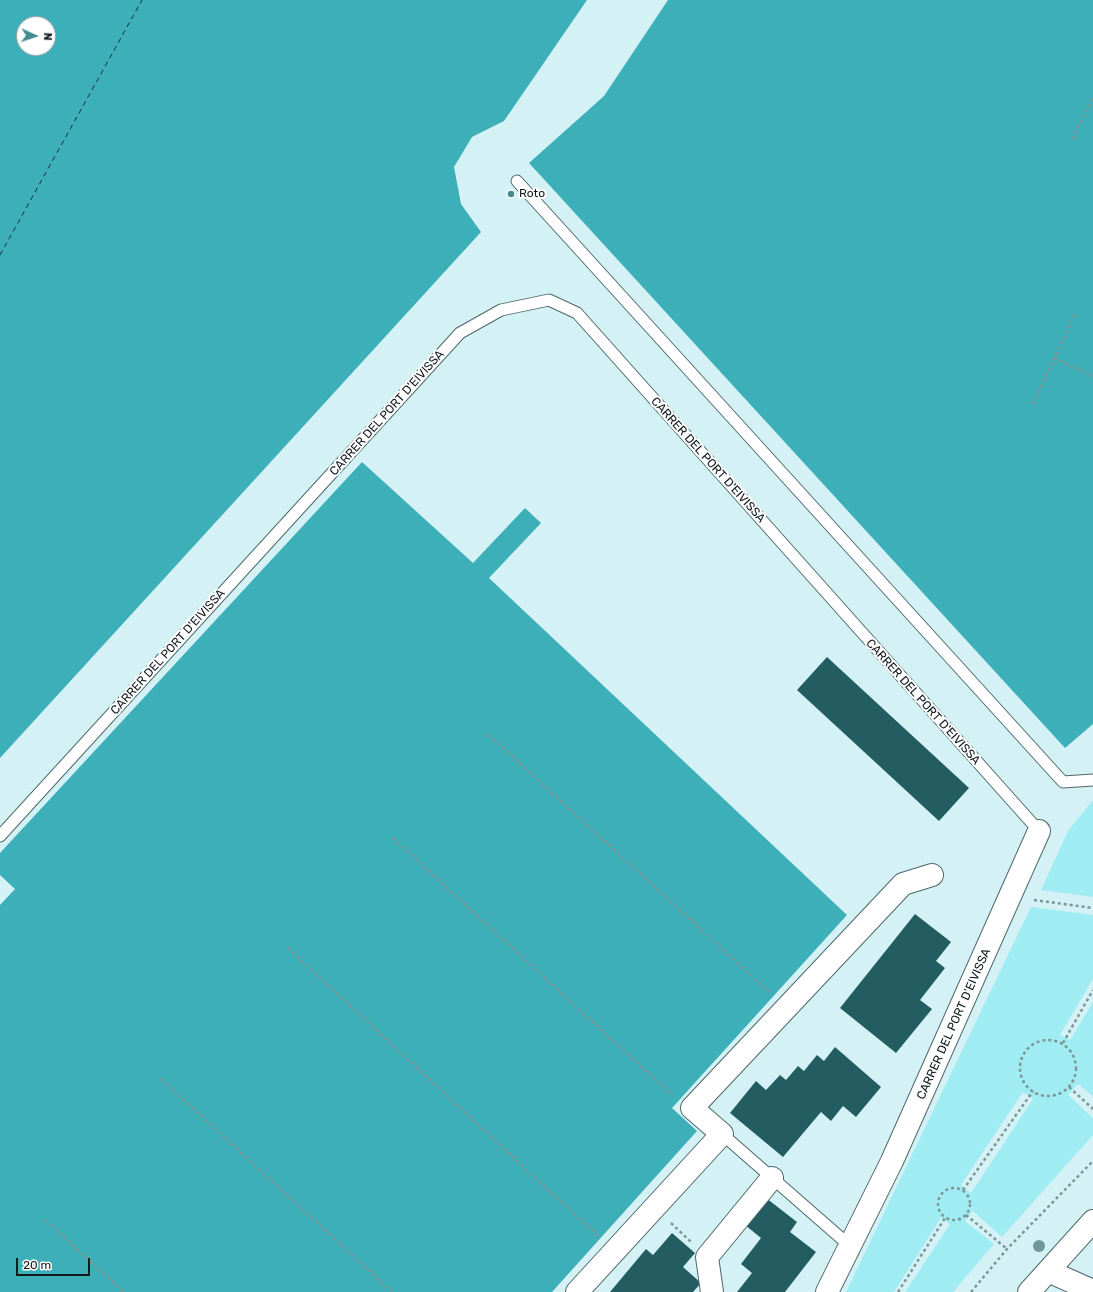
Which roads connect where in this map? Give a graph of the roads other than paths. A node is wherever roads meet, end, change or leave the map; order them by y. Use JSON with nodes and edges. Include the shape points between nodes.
{"nodes":[{"id":1,"x":517,"y":181,"type":"dead end"},
{"id":2,"x":1093,"y":780,"type":"edge"},
{"id":3,"x":1039,"y":831,"type":"joint"},
{"id":4,"x":0,"y":836,"type":"edge"},
{"id":5,"x":932,"y":875,"type":"dead end"},
{"id":6,"x":722,"y":1134,"type":"junction"},
{"id":7,"x":772,"y":1178,"type":"junction"},
{"id":8,"x":1093,"y":1221,"type":"edge"},
{"id":9,"x":850,"y":1246,"type":"junction"},
{"id":10,"x":1048,"y":1271,"type":"junction"},
{"id":11,"x":1093,"y":1291,"type":"edge"},
{"id":12,"x":577,"y":1292,"type":"edge"},
{"id":13,"x":712,"y":1292,"type":"edge"},
{"id":14,"x":827,"y":1292,"type":"edge"},
{"id":15,"x":1028,"y":1292,"type":"edge"}],
"edges":[{"from":1,"to":2,"type":"lane","via":[[1063,782]]},
{"from":3,"to":4,"type":"lane","name":"CARRER DEL PORT D'EIVISSA","via":[[577,314],[549,300],[501,310],[460,333]]},
{"from":3,"to":9,"type":"street","name":"CARRER DEL PORT D'EIVISSA","via":[[892,1161]]},
{"from":5,"to":6,"type":"street","via":[[903,884],[692,1108]]},
{"from":6,"to":7,"type":"lane"},
{"from":6,"to":12,"type":"street"},
{"from":7,"to":9,"type":"lane"},
{"from":7,"to":13,"type":"street","via":[[707,1257]]},
{"from":8,"to":10,"type":"street"},
{"from":9,"to":14,"type":"street","name":"CARRER DEL PORT D'EIVISSA"},
{"from":10,"to":11,"type":"street"},
{"from":10,"to":15,"type":"street"}]}
